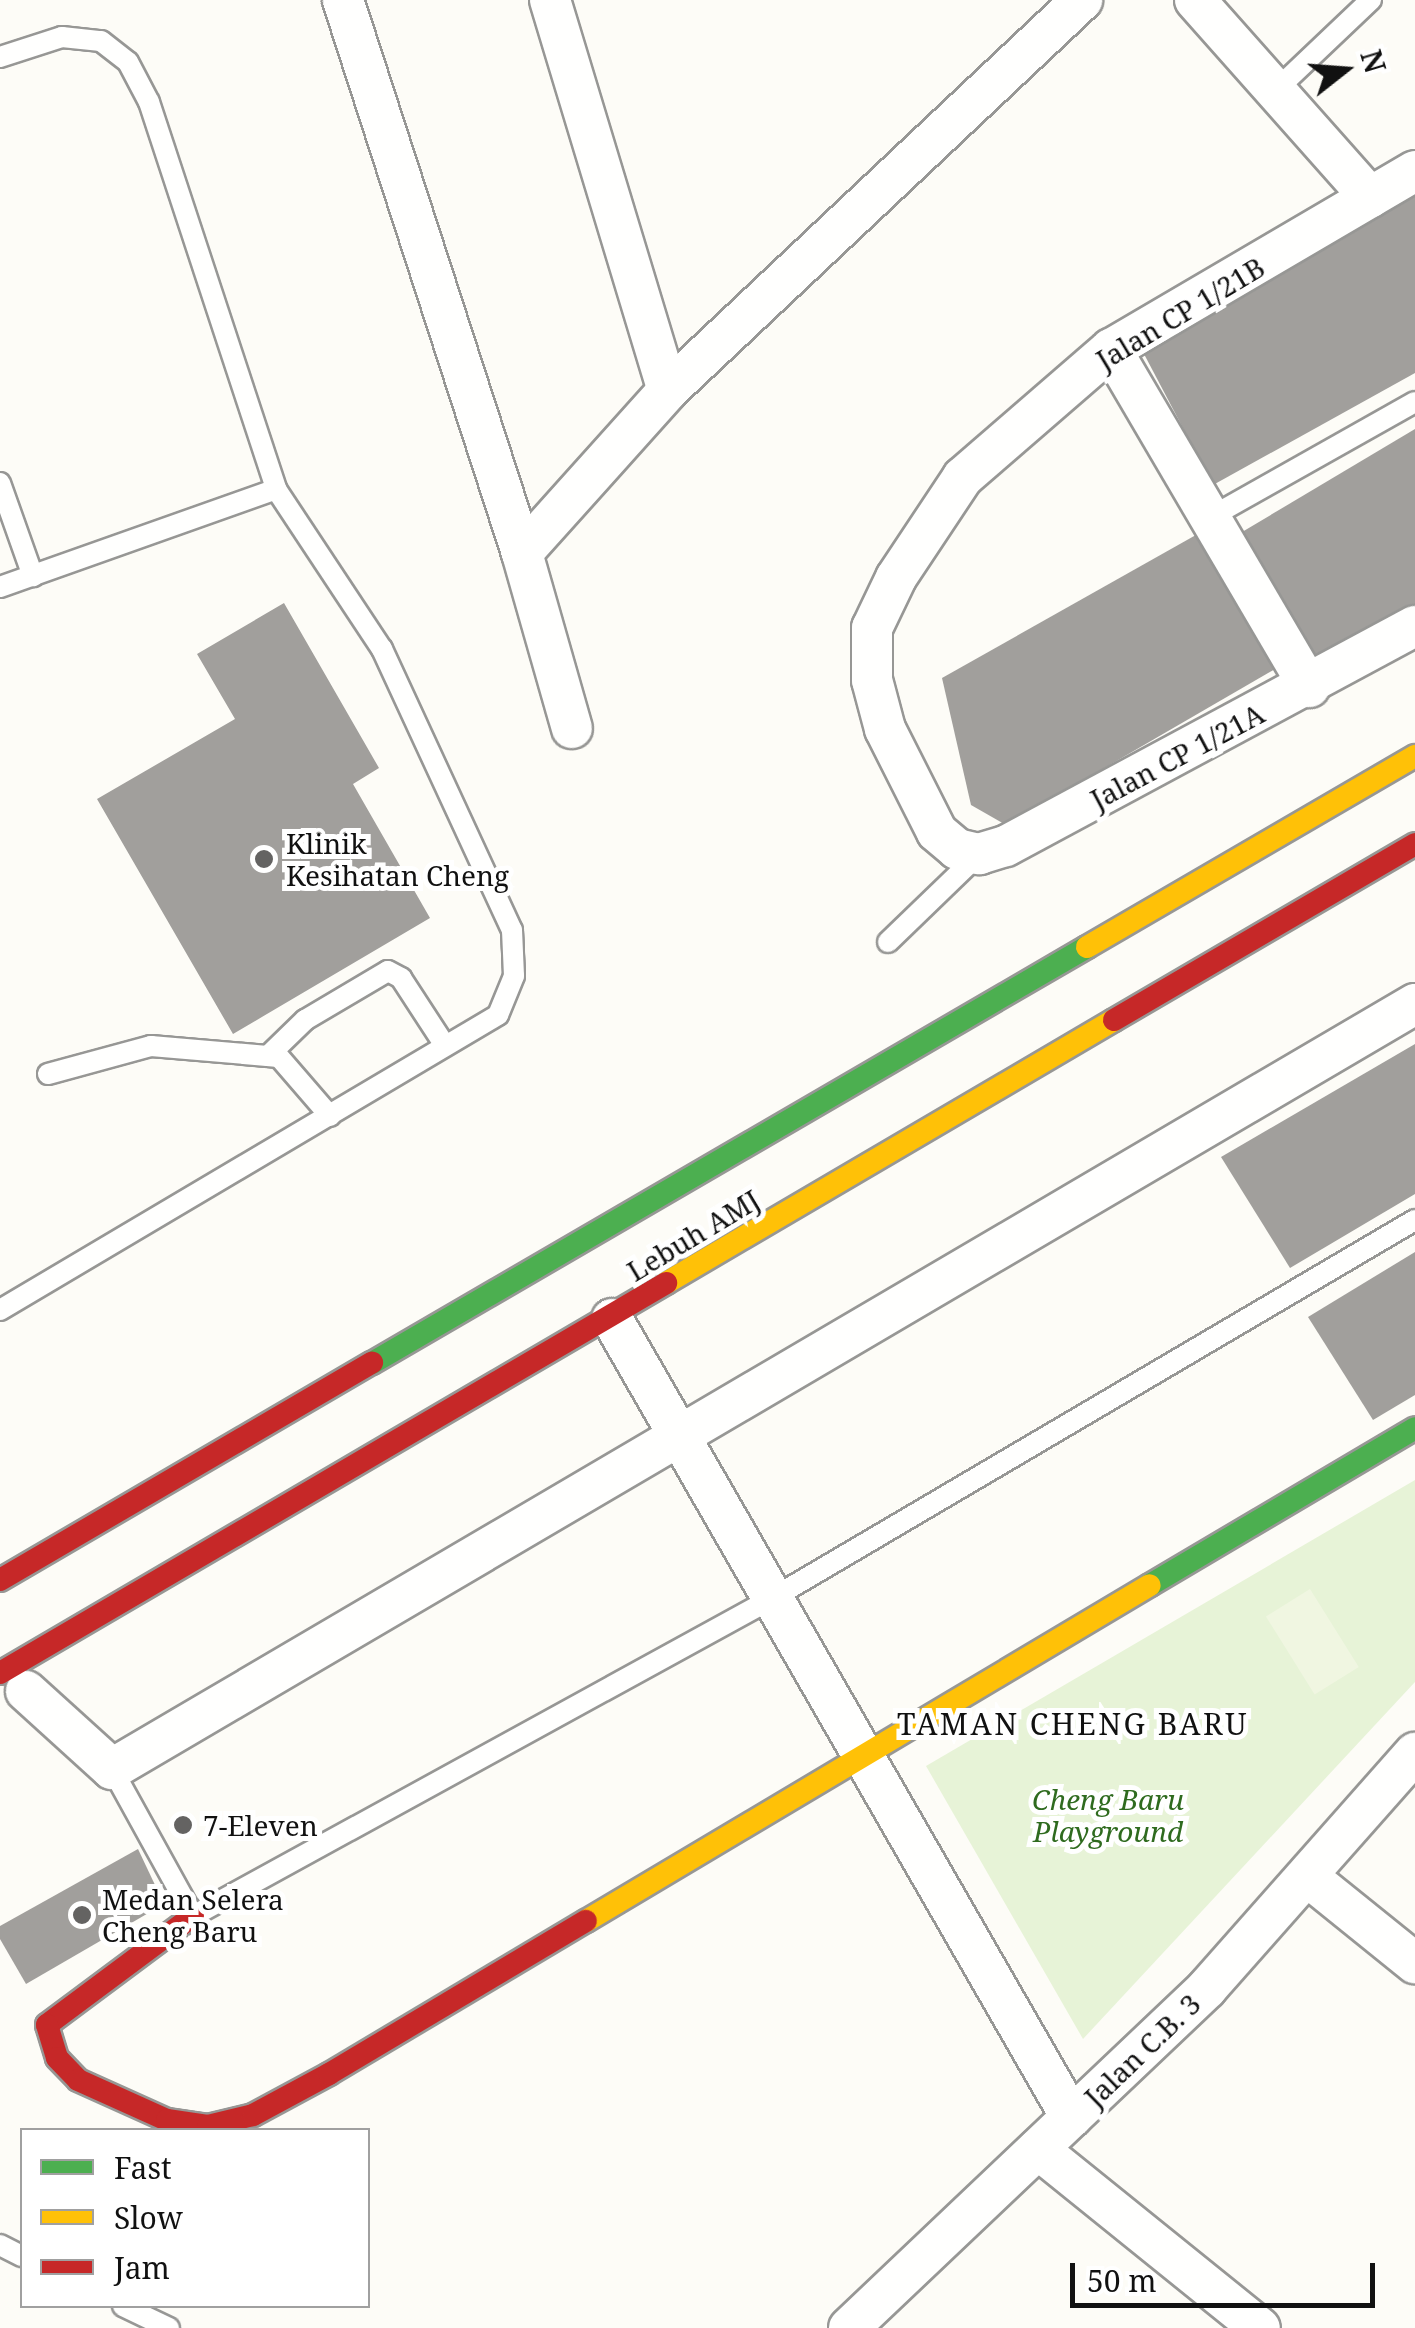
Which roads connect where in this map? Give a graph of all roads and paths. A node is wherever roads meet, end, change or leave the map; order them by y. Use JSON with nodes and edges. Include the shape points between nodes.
{"nodes":[{"id":1,"x":343,"y":0,"type":"edge"},
{"id":2,"x":550,"y":0,"type":"edge"},
{"id":3,"x":1082,"y":0,"type":"edge"},
{"id":4,"x":1195,"y":0,"type":"edge"},
{"id":5,"x":1371,"y":0,"type":"edge"},
{"id":6,"x":0,"y":58,"type":"edge"},
{"id":7,"x":1276,"y":90,"type":"junction"},
{"id":8,"x":1415,"y":171,"type":"edge"},
{"id":9,"x":1370,"y":197,"type":"junction"},
{"id":10,"x":1111,"y":349,"type":"junction"},
{"id":11,"x":668,"y":390,"type":"junction"},
{"id":12,"x":1415,"y":402,"type":"edge"},
{"id":13,"x":0,"y":483,"type":"edge"},
{"id":14,"x":276,"y":489,"type":"junction"},
{"id":15,"x":1210,"y":518,"type":"junction"},
{"id":16,"x":522,"y":553,"type":"junction"},
{"id":17,"x":33,"y":576,"type":"junction"},
{"id":18,"x":0,"y":588,"type":"edge"},
{"id":19,"x":1415,"y":626,"type":"edge"},
{"id":20,"x":1309,"y":687,"type":"junction"},
{"id":21,"x":572,"y":728,"type":"dead end"},
{"id":22,"x":1415,"y":756,"type":"edge"},
{"id":23,"x":1415,"y":844,"type":"edge"},
{"id":24,"x":980,"y":854,"type":"junction"},
{"id":25,"x":888,"y":942,"type":"dead end"},
{"id":26,"x":1415,"y":1004,"type":"edge"},
{"id":27,"x":444,"y":1044,"type":"junction"},
{"id":28,"x":268,"y":1056,"type":"junction"},
{"id":29,"x":48,"y":1074,"type":"dead end"},
{"id":30,"x":330,"y":1116,"type":"junction"},
{"id":31,"x":1415,"y":1220,"type":"edge"},
{"id":32,"x":2,"y":1301,"type":"edge"},
{"id":33,"x":612,"y":1319,"type":"junction"},
{"id":34,"x":1415,"y":1428,"type":"edge"},
{"id":35,"x":678,"y":1432,"type":"junction"},
{"id":36,"x":245,"y":1528,"type":"joint"},
{"id":37,"x":0,"y":1580,"type":"edge"},
{"id":38,"x":771,"y":1599,"type":"junction"},
{"id":39,"x":9,"y":1691,"type":"edge"},
{"id":40,"x":1415,"y":1753,"type":"edge"},
{"id":41,"x":860,"y":1758,"type":"junction"},
{"id":42,"x":112,"y":1769,"type":"junction"},
{"id":43,"x":1307,"y":1876,"type":"junction"},
{"id":44,"x":193,"y":1916,"type":"junction"},
{"id":45,"x":1415,"y":1963,"type":"edge"},
{"id":46,"x":1071,"y":2117,"type":"junction"},
{"id":47,"x":1038,"y":2149,"type":"junction"},
{"id":48,"x":127,"y":2308,"type":"edge"},
{"id":49,"x":169,"y":2328,"type":"edge"},
{"id":50,"x":849,"y":2328,"type":"edge"},
{"id":51,"x":1260,"y":2328,"type":"edge"}],
"edges":[{"from":1,"to":16,"type":"street"},
{"from":2,"to":11,"type":"street"},
{"from":3,"to":11,"type":"street"},
{"from":4,"to":7,"type":"street"},
{"from":5,"to":7,"type":"lane"},
{"from":6,"to":14,"type":"lane","via":[[62,37],[102,41],[128,62],[149,102]]},
{"from":7,"to":9,"type":"street"},
{"from":8,"to":9,"type":"street","name":"Jalan CP 1/21B"},
{"from":9,"to":10,"type":"street","name":"Jalan CP 1/21B"},
{"from":10,"to":15,"type":"street"},
{"from":10,"to":24,"type":"street","name":"Jalan CP 1/21B","via":[[963,477],[896,578],[872,628],[872,680],[885,728],[937,832],[957,850]]},
{"from":11,"to":16,"type":"street"},
{"from":12,"to":15,"type":"lane"},
{"from":13,"to":17,"type":"lane"},
{"from":14,"to":17,"type":"lane"},
{"from":14,"to":27,"type":"lane","via":[[382,649],[512,930],[514,976],[498,1014]]},
{"from":15,"to":20,"type":"street"},
{"from":16,"to":21,"type":"street"},
{"from":17,"to":18,"type":"lane"},
{"from":19,"to":20,"type":"street","name":"Jalan CP 1/21A"},
{"from":20,"to":24,"type":"street","name":"Jalan CP 1/21A"},
{"from":22,"to":37,"type":"main road","name":"Lebuh AMJ"},
{"from":23,"to":33,"type":"main road","name":"Lebuh AMJ"},
{"from":24,"to":25,"type":"lane"},
{"from":26,"to":35,"type":"street"},
{"from":27,"to":28,"type":"lane","via":[[401,978],[388,971],[305,1020]]},
{"from":27,"to":30,"type":"lane"},
{"from":28,"to":29,"type":"lane","via":[[151,1046]]},
{"from":28,"to":30,"type":"lane","via":[[289,1064]]},
{"from":30,"to":32,"type":"lane"},
{"from":31,"to":38,"type":"lane"},
{"from":33,"to":35,"type":"street"},
{"from":33,"to":36,"type":"main road","name":"Lebuh AMJ"},
{"from":34,"to":41,"type":"main road"},
{"from":35,"to":38,"type":"street"},
{"from":35,"to":42,"type":"street"},
{"from":36,"to":39,"type":"street"},
{"from":38,"to":41,"type":"street"},
{"from":38,"to":44,"type":"lane"},
{"from":39,"to":42,"type":"street"},
{"from":40,"to":43,"type":"street","name":"Jalan C.B. 3"},
{"from":41,"to":44,"type":"main road","via":[[329,2074],[253,2115],[208,2126],[167,2120],[78,2080],[57,2058],[47,2026]]},
{"from":41,"to":46,"type":"street"},
{"from":42,"to":44,"type":"lane"},
{"from":43,"to":45,"type":"street"},
{"from":43,"to":46,"type":"street","name":"Jalan C.B. 3","via":[[1207,1988]]},
{"from":46,"to":47,"type":"street","name":"Jalan C.B. 3"},
{"from":47,"to":50,"type":"street","name":"Jalan C.B. 3"},
{"from":47,"to":51,"type":"street"},
{"from":48,"to":49,"type":"lane"}]}
